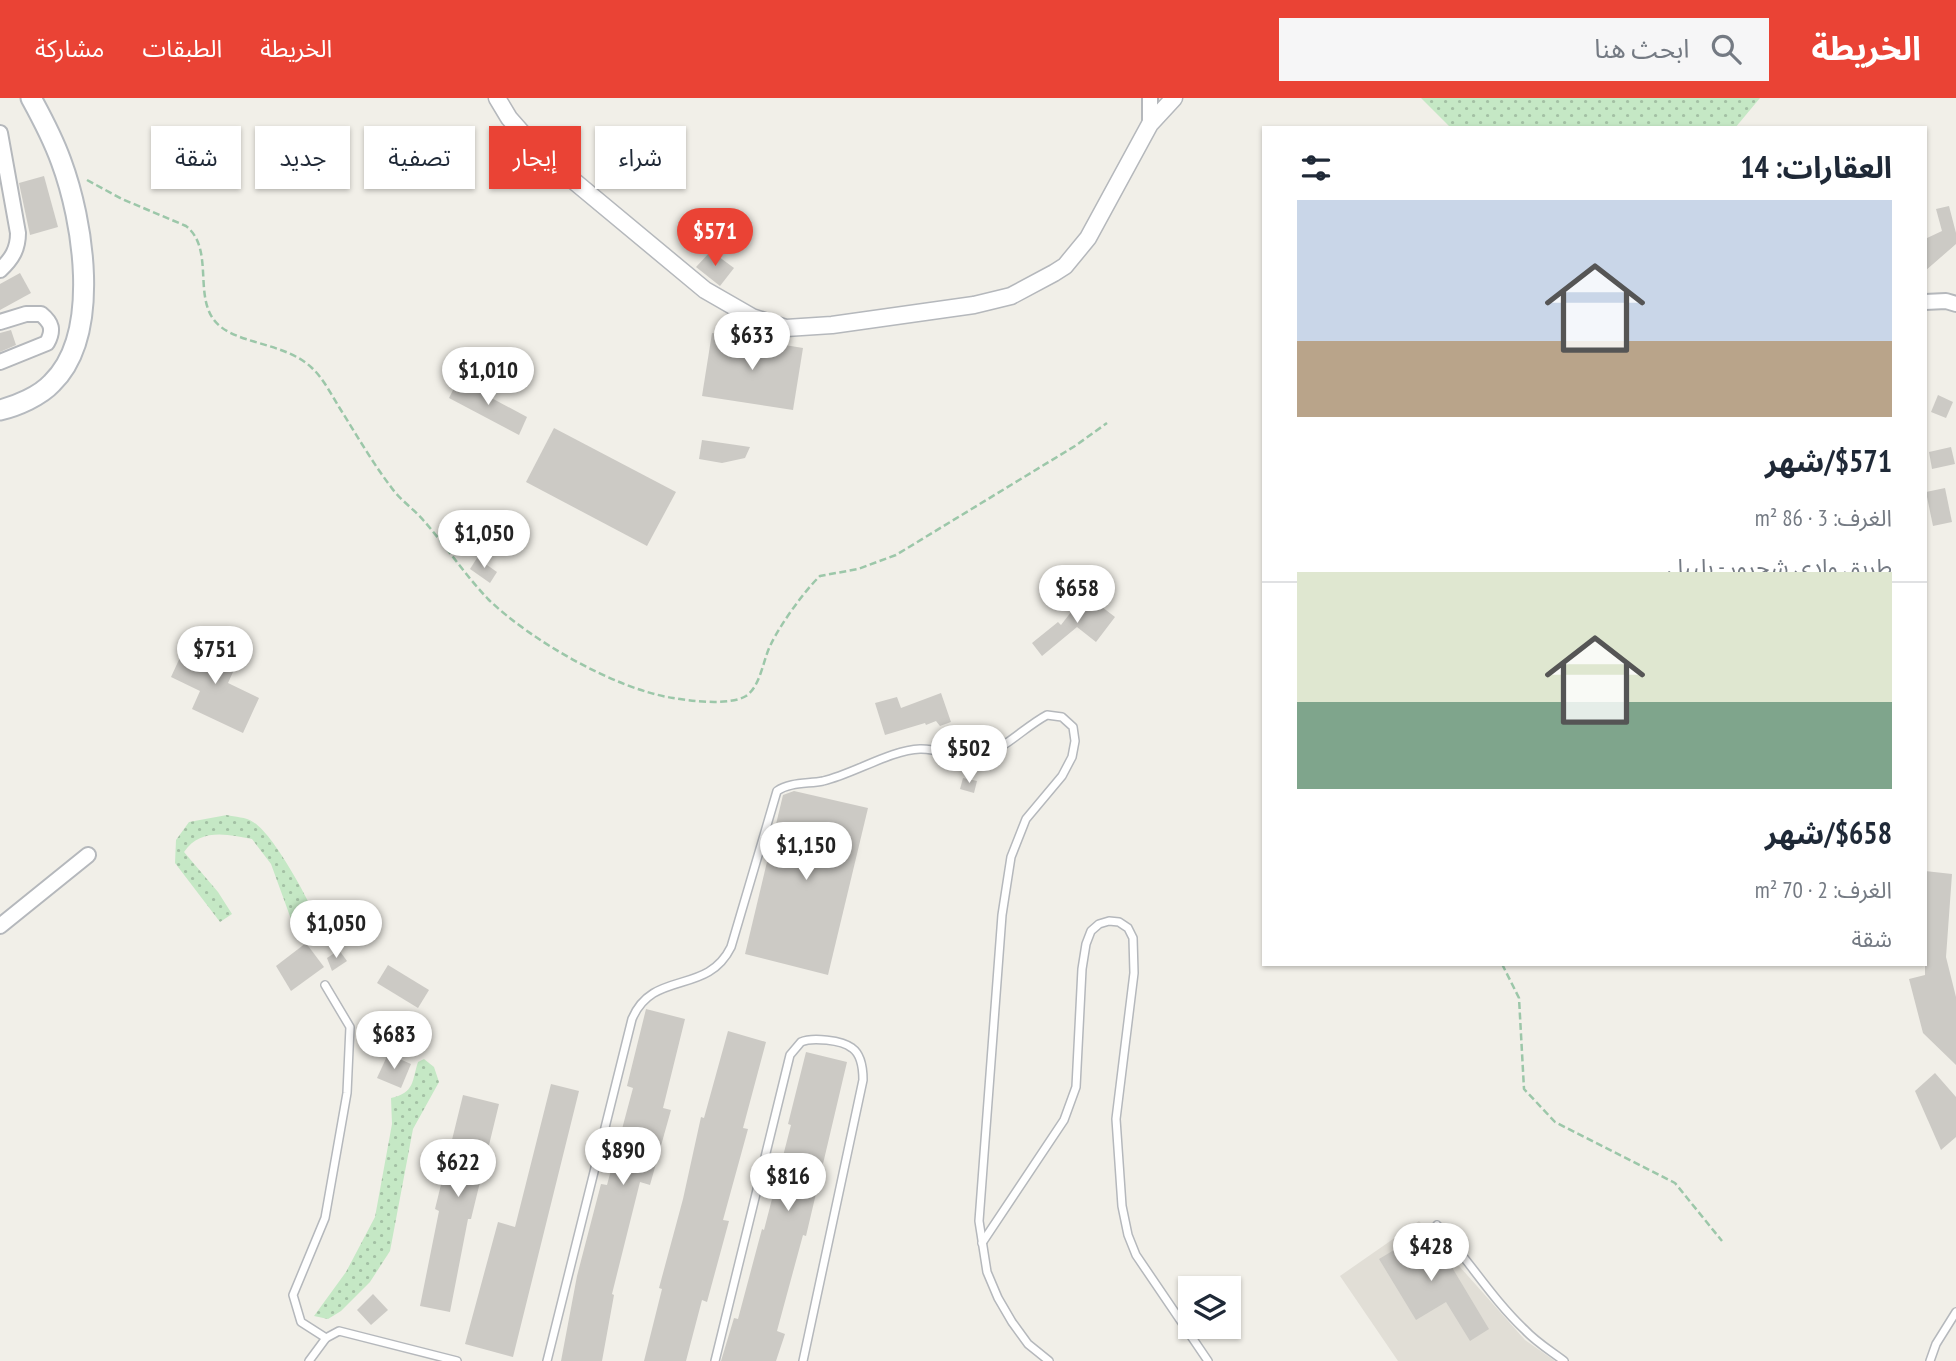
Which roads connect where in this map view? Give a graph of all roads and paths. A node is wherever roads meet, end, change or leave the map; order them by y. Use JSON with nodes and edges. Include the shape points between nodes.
{"nodes":[{"id":1,"x":31,"y":98,"type":"edge"},
{"id":2,"x":497,"y":98,"type":"edge"},
{"id":3,"x":1150,"y":98,"type":"edge"},
{"id":4,"x":1174,"y":98,"type":"edge"},
{"id":5,"x":1150,"y":124,"type":"junction"},
{"id":6,"x":0,"y":133,"type":"edge"},
{"id":7,"x":63,"y":167,"type":"junction"},
{"id":8,"x":0,"y":270,"type":"edge"},
{"id":9,"x":1927,"y":302,"type":"edge"},
{"id":10,"x":1956,"y":304,"type":"edge"},
{"id":11,"x":0,"y":321,"type":"edge"},
{"id":12,"x":0,"y":362,"type":"edge"},
{"id":13,"x":0,"y":410,"type":"edge"},
{"id":14,"x":1107,"y":424,"type":"dead end"},
{"id":15,"x":88,"y":855,"type":"dead end"},
{"id":16,"x":0,"y":926,"type":"edge"},
{"id":17,"x":1503,"y":966,"type":"edge"},
{"id":18,"x":325,"y":985,"type":"dead end"},
{"id":19,"x":1437,"y":1225,"type":"dead end"},
{"id":20,"x":1722,"y":1241,"type":"dead end"},
{"id":21,"x":982,"y":1243,"type":"junction"},
{"id":22,"x":1956,"y":1312,"type":"edge"},
{"id":23,"x":326,"y":1338,"type":"junction"},
{"id":24,"x":309,"y":1361,"type":"edge"},
{"id":25,"x":457,"y":1361,"type":"edge"},
{"id":26,"x":547,"y":1361,"type":"edge"},
{"id":27,"x":715,"y":1361,"type":"edge"},
{"id":28,"x":803,"y":1361,"type":"edge"},
{"id":29,"x":1049,"y":1361,"type":"edge"},
{"id":30,"x":1208,"y":1361,"type":"edge"},
{"id":31,"x":1563,"y":1361,"type":"edge"},
{"id":32,"x":1930,"y":1361,"type":"edge"}],
"edges":[{"from":1,"to":7,"type":"main road"},
{"from":2,"to":5,"type":"street","via":[[539,152],[705,290],[752,317],[786,328],[974,305],[1011,296],[1054,274],[1088,238]]},
{"from":3,"to":5,"type":"street"},
{"from":4,"to":5,"type":"street"},
{"from":6,"to":8,"type":"street","via":[[18,233],[13,256]]},
{"from":7,"to":13,"type":"main road","via":[[80,236],[83,281],[78,339],[51,384]]},
{"from":7,"to":14,"type":"path","via":[[194,232],[211,316],[220,328],[293,354],[312,368],[391,489],[506,615],[546,644],[617,682],[656,696],[697,702],[743,698],[752,692],[775,636],[820,576],[896,555]]},
{"from":9,"to":10,"type":"street"},
{"from":11,"to":12,"type":"street","via":[[41,314],[50,321],[52,334],[47,344]]},
{"from":15,"to":16,"type":"street"},
{"from":17,"to":20,"type":"path","via":[[1519,998],[1524,1089],[1555,1122],[1675,1183]]},
{"from":18,"to":23,"type":"lane","via":[[350,1027],[347,1093],[325,1217],[293,1295],[300,1322]]},
{"from":19,"to":31,"type":"lane","via":[[1526,1332]]},
{"from":21,"to":26,"type":"lane","via":[[979,1199],[1002,915],[1011,857],[1026,819],[1072,757],[1073,727],[1062,717],[1047,715],[982,756],[969,758],[917,748],[826,780],[785,785],[777,791],[724,960],[713,971],[662,988],[637,1007]]},
{"from":21,"to":29,"type":"lane","via":[[998,1298],[1028,1344]]},
{"from":21,"to":30,"type":"lane","via":[[1064,1120],[1076,1087],[1086,944],[1099,924],[1119,922],[1133,938],[1134,973],[1116,1119],[1122,1206],[1128,1235],[1145,1271]]},
{"from":22,"to":32,"type":"lane"},
{"from":23,"to":24,"type":"lane"},
{"from":23,"to":25,"type":"lane","via":[[339,1331]]},
{"from":27,"to":28,"type":"lane","via":[[790,1055],[801,1042],[818,1038],[851,1047],[859,1057],[863,1080]]}]}
